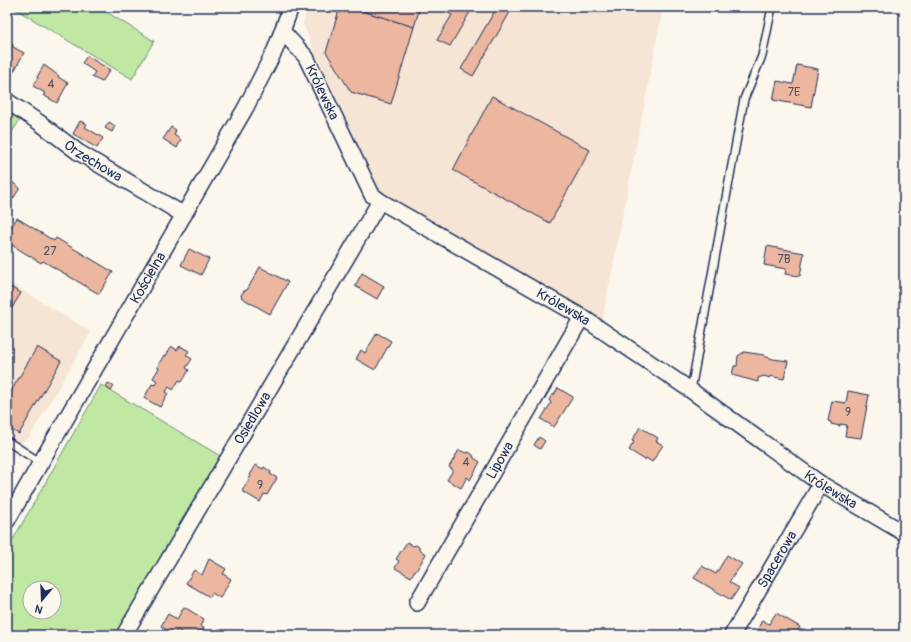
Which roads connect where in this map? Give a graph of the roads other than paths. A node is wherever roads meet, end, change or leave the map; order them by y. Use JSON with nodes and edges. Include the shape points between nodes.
{"nodes":[{"id":1,"x":291,"y":7,"type":"edge"},
{"id":2,"x":772,"y":7,"type":"edge"},
{"id":3,"x":282,"y":31,"type":"junction"},
{"id":4,"x":7,"y":101,"type":"edge"},
{"id":5,"x":380,"y":201,"type":"junction"},
{"id":6,"x":184,"y":215,"type":"junction"},
{"id":7,"x":582,"y":317,"type":"junction"},
{"id":8,"x":691,"y":390,"type":"junction"},
{"id":9,"x":7,"y":441,"type":"edge"},
{"id":10,"x":41,"y":463,"type":"junction"},
{"id":11,"x":821,"y":484,"type":"junction"},
{"id":12,"x":7,"y":521,"type":"edge"},
{"id":13,"x":904,"y":533,"type":"edge"},
{"id":14,"x":417,"y":603,"type":"dead end"},
{"id":15,"x":124,"y":635,"type":"edge"},
{"id":16,"x":732,"y":635,"type":"edge"}],
"edges":[{"from":1,"to":3,"type":"street","name":"Kościelna"},
{"from":2,"to":8,"type":"lane","via":[[762,56],[744,99]]},
{"from":3,"to":5,"type":"street","name":"Królewska","via":[[306,57],[372,195]]},
{"from":3,"to":6,"type":"street","name":"Kościelna","via":[[257,88]]},
{"from":4,"to":6,"type":"street","name":"Orzechowa","via":[[78,152]]},
{"from":5,"to":7,"type":"street","name":"Królewska"},
{"from":5,"to":15,"type":"street","name":"Osiedlowa"},
{"from":6,"to":10,"type":"street","name":"Kościelna"},
{"from":7,"to":8,"type":"street","name":"Królewska"},
{"from":7,"to":14,"type":"street","name":"Lipowa"},
{"from":8,"to":11,"type":"street","name":"Królewska"},
{"from":9,"to":10,"type":"lane"},
{"from":10,"to":12,"type":"street","name":"Kościelna"},
{"from":11,"to":13,"type":"street","name":"Królewska"},
{"from":11,"to":16,"type":"street","name":"Spacerowa"}]}
